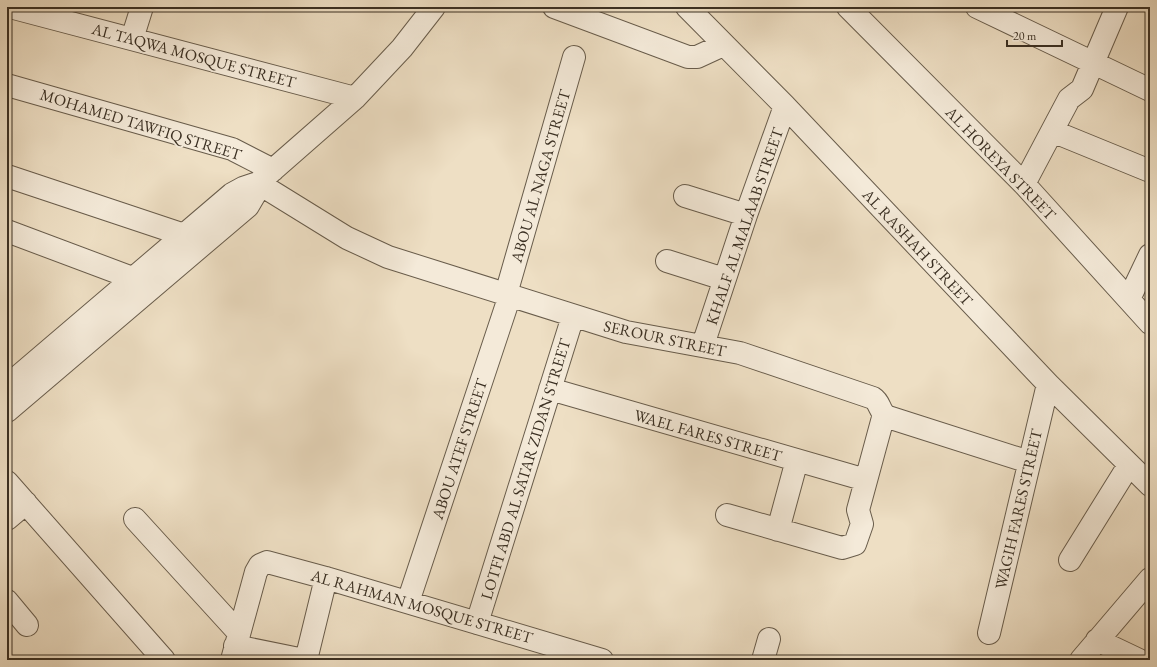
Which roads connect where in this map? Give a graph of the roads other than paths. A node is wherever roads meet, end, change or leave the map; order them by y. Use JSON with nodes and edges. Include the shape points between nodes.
{"nodes":[{"id":1,"x":12,"y":7,"type":"edge"},
{"id":2,"x":142,"y":7,"type":"edge"},
{"id":3,"x":434,"y":7,"type":"edge"},
{"id":4,"x":554,"y":7,"type":"edge"},
{"id":5,"x":687,"y":7,"type":"edge"},
{"id":6,"x":848,"y":7,"type":"edge"},
{"id":7,"x":977,"y":7,"type":"edge"},
{"id":8,"x":1117,"y":7,"type":"edge"},
{"id":9,"x":78,"y":16,"type":"edge"},
{"id":10,"x":132,"y":39,"type":"junction"},
{"id":11,"x":723,"y":45,"type":"junction"},
{"id":12,"x":574,"y":57,"type":"dead end"},
{"id":13,"x":1094,"y":64,"type":"junction"},
{"id":14,"x":7,"y":85,"type":"edge"},
{"id":15,"x":1150,"y":90,"type":"edge"},
{"id":16,"x":355,"y":98,"type":"junction"},
{"id":17,"x":785,"y":106,"type":"junction"},
{"id":18,"x":1052,"y":131,"type":"junction"},
{"id":19,"x":1150,"y":171,"type":"edge"},
{"id":20,"x":7,"y":176,"type":"edge"},
{"id":21,"x":266,"y":176,"type":"junction"},
{"id":22,"x":1024,"y":184,"type":"junction"},
{"id":23,"x":685,"y":196,"type":"dead end"},
{"id":24,"x":746,"y":215,"type":"junction"},
{"id":25,"x":7,"y":231,"type":"edge"},
{"id":26,"x":184,"y":235,"type":"junction"},
{"id":27,"x":1150,"y":255,"type":"edge"},
{"id":28,"x":668,"y":261,"type":"dead end"},
{"id":29,"x":134,"y":278,"type":"junction"},
{"id":30,"x":724,"y":279,"type":"junction"},
{"id":31,"x":508,"y":295,"type":"junction"},
{"id":32,"x":1129,"y":299,"type":"junction"},
{"id":33,"x":574,"y":316,"type":"junction"},
{"id":34,"x":1150,"y":323,"type":"edge"},
{"id":35,"x":703,"y":345,"type":"junction"},
{"id":36,"x":11,"y":378,"type":"edge"},
{"id":37,"x":1048,"y":384,"type":"junction"},
{"id":38,"x":550,"y":389,"type":"junction"},
{"id":39,"x":7,"y":411,"type":"edge"},
{"id":40,"x":884,"y":414,"type":"junction"},
{"id":41,"x":797,"y":460,"type":"junction"},
{"id":42,"x":1029,"y":462,"type":"junction"},
{"id":43,"x":1129,"y":464,"type":"junction"},
{"id":44,"x":866,"y":480,"type":"junction"},
{"id":45,"x":7,"y":482,"type":"edge"},
{"id":46,"x":1150,"y":485,"type":"edge"},
{"id":47,"x":26,"y":503,"type":"junction"},
{"id":48,"x":727,"y":515,"type":"dead end"},
{"id":49,"x":7,"y":519,"type":"edge"},
{"id":50,"x":135,"y":519,"type":"dead end"},
{"id":51,"x":778,"y":530,"type":"junction"},
{"id":52,"x":1070,"y":560,"type":"dead end"},
{"id":53,"x":326,"y":578,"type":"junction"},
{"id":54,"x":1150,"y":579,"type":"edge"},
{"id":55,"x":7,"y":601,"type":"edge"},
{"id":56,"x":408,"y":602,"type":"junction"},
{"id":57,"x":477,"y":623,"type":"junction"},
{"id":58,"x":27,"y":626,"type":"dead end"},
{"id":59,"x":989,"y":634,"type":"dead end"},
{"id":60,"x":769,"y":639,"type":"dead end"},
{"id":61,"x":1097,"y":640,"type":"junction"},
{"id":62,"x":235,"y":646,"type":"edge"},
{"id":63,"x":164,"y":660,"type":"edge"},
{"id":64,"x":305,"y":660,"type":"edge"},
{"id":65,"x":602,"y":660,"type":"edge"},
{"id":66,"x":763,"y":660,"type":"edge"},
{"id":67,"x":1081,"y":660,"type":"edge"},
{"id":68,"x":1139,"y":660,"type":"edge"}],
"edges":[{"from":1,"to":9,"type":"street","name":"AL TAQWA MOSQUE STREET"},
{"from":2,"to":10,"type":"street"},
{"from":3,"to":16,"type":"street","via":[[402,48]]},
{"from":4,"to":11,"type":"street","via":[[688,57],[697,57]]},
{"from":5,"to":11,"type":"street","name":"AL RASHAH STREET"},
{"from":6,"to":22,"type":"street","name":"AL HOREYA STREET"},
{"from":7,"to":13,"type":"street"},
{"from":8,"to":13,"type":"street"},
{"from":9,"to":10,"type":"street","name":"AL TAQWA MOSQUE STREET"},
{"from":10,"to":16,"type":"street","name":"AL TAQWA MOSQUE STREET"},
{"from":11,"to":17,"type":"street","name":"AL RASHAH STREET"},
{"from":12,"to":31,"type":"street","name":"ABOU AL NAGA STREET"},
{"from":13,"to":15,"type":"street"},
{"from":13,"to":18,"type":"street","via":[[1082,89],[1069,99]]},
{"from":14,"to":21,"type":"street","name":"MOHAMED TAWFIQ STREET","via":[[232,148]]},
{"from":16,"to":21,"type":"street"},
{"from":17,"to":24,"type":"street","name":"KHALF AL MALAAB STREET"},
{"from":17,"to":37,"type":"street","name":"AL RASHAH STREET"},
{"from":18,"to":19,"type":"street"},
{"from":18,"to":22,"type":"street"},
{"from":20,"to":26,"type":"street"},
{"from":21,"to":26,"type":"street","via":[[232,194]]},
{"from":21,"to":31,"type":"street","name":"SEROUR STREET","via":[[347,238],[369,249]]},
{"from":21,"to":39,"type":"street","via":[[248,206]]},
{"from":22,"to":32,"type":"street","name":"AL HOREYA STREET"},
{"from":23,"to":24,"type":"street"},
{"from":24,"to":30,"type":"street","name":"KHALF AL MALAAB STREET"},
{"from":25,"to":29,"type":"street"},
{"from":26,"to":29,"type":"street"},
{"from":27,"to":32,"type":"street"},
{"from":28,"to":30,"type":"street"},
{"from":29,"to":36,"type":"street"},
{"from":30,"to":35,"type":"street","name":"KHALF AL MALAAB STREET"},
{"from":31,"to":33,"type":"street","name":"SEROUR STREET"},
{"from":31,"to":56,"type":"street","name":"ABOU ATEF STREET"},
{"from":32,"to":34,"type":"street","name":"AL HOREYA STREET"},
{"from":33,"to":35,"type":"street","name":"SEROUR STREET","via":[[648,337]]},
{"from":33,"to":38,"type":"street","name":"LOTFI ABD AL SATAR ZIDAN STREET"},
{"from":35,"to":40,"type":"street","name":"SEROUR STREET","via":[[740,353],[872,398],[878,401]]},
{"from":37,"to":42,"type":"street","name":"WAGIH FARES STREET"},
{"from":37,"to":43,"type":"street","name":"AL RASHAH STREET"},
{"from":38,"to":41,"type":"street","name":"WAEL FARES STREET"},
{"from":38,"to":57,"type":"street","name":"LOTFI ABD AL SATAR ZIDAN STREET"},
{"from":40,"to":42,"type":"street"},
{"from":40,"to":44,"type":"street"},
{"from":41,"to":44,"type":"street","name":"WAEL FARES STREET"},
{"from":41,"to":51,"type":"street"},
{"from":42,"to":59,"type":"street","name":"WAGIH FARES STREET"},
{"from":43,"to":46,"type":"street","name":"AL RASHAH STREET"},
{"from":43,"to":52,"type":"street"},
{"from":44,"to":51,"type":"street","via":[[858,510],[861,527],[857,541],[851,547],[842,548]]},
{"from":45,"to":47,"type":"street"},
{"from":47,"to":49,"type":"street"},
{"from":47,"to":63,"type":"street"},
{"from":48,"to":51,"type":"street"},
{"from":50,"to":62,"type":"street"},
{"from":53,"to":56,"type":"street","name":"AL RAHMAN MOSQUE STREET"},
{"from":53,"to":62,"type":"street","name":"AL RAHMAN MOSQUE STREET","via":[[274,563],[260,565]]},
{"from":53,"to":64,"type":"street"},
{"from":54,"to":61,"type":"street"},
{"from":55,"to":58,"type":"street"},
{"from":56,"to":57,"type":"street","name":"AL RAHMAN MOSQUE STREET"},
{"from":57,"to":65,"type":"street","name":"AL RAHMAN MOSQUE STREET"},
{"from":60,"to":66,"type":"street"},
{"from":61,"to":67,"type":"street"},
{"from":61,"to":68,"type":"street"},
{"from":62,"to":64,"type":"street"}]}
